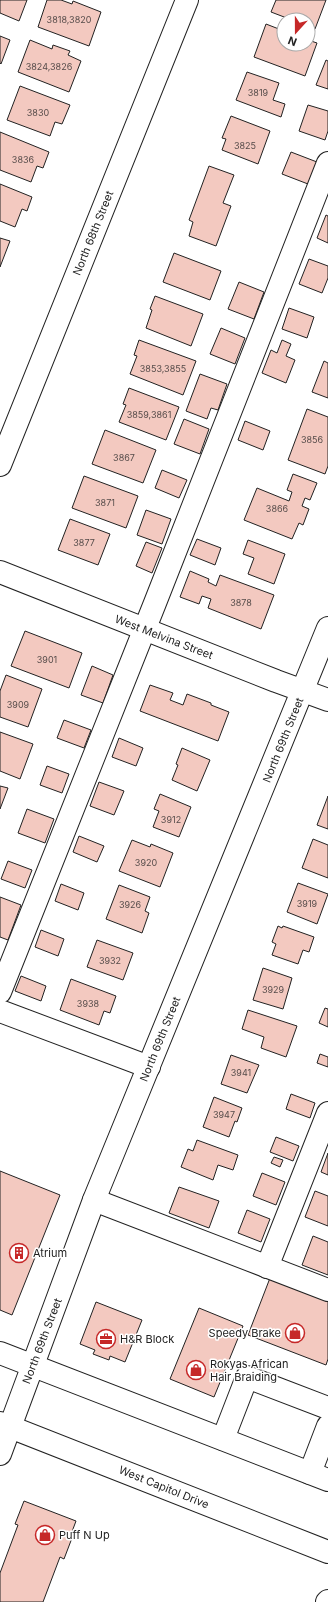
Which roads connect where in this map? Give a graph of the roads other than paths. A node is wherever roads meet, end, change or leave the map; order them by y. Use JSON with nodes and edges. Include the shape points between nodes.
{"nodes":[{"id":1,"x":187,"y":0,"type":"edge"},
{"id":2,"x":328,"y":163,"type":"edge"},
{"id":3,"x":0,"y":465,"type":"edge"},
{"id":4,"x":0,"y":572,"type":"edge"},
{"id":5,"x":328,"y":628,"type":"edge"},
{"id":6,"x":145,"y":629,"type":"junction"},
{"id":7,"x":303,"y":691,"type":"junction"},
{"id":8,"x":328,"y":700,"type":"edge"},
{"id":9,"x":0,"y":992,"type":"edge"},
{"id":10,"x":0,"y":1011,"type":"edge"},
{"id":11,"x":149,"y":1067,"type":"junction"},
{"id":12,"x":328,"y":1112,"type":"edge"},
{"id":13,"x":94,"y":1200,"type":"junction"},
{"id":14,"x":267,"y":1267,"type":"junction"},
{"id":15,"x":328,"y":1290,"type":"edge"},
{"id":16,"x":0,"y":1353,"type":"edge"},
{"id":17,"x":33,"y":1365,"type":"junction"},
{"id":18,"x":328,"y":1408,"type":"edge"},
{"id":19,"x":5,"y":1425,"type":"edge"},
{"id":20,"x":328,"y":1426,"type":"edge"},
{"id":21,"x":223,"y":1439,"type":"junction"},
{"id":22,"x":0,"y":1454,"type":"edge"},
{"id":23,"x":319,"y":1476,"type":"edge"},
{"id":24,"x":328,"y":1552,"type":"edge"}],
"edges":[{"from":1,"to":3,"type":"street","name":"North 68th Street"},
{"from":2,"to":6,"type":"street"},
{"from":4,"to":6,"type":"street","name":"West Melvina Street"},
{"from":5,"to":7,"type":"street","name":"North 69th Street"},
{"from":6,"to":7,"type":"street","name":"West Melvina Street"},
{"from":6,"to":9,"type":"street"},
{"from":7,"to":8,"type":"street","name":"West Melvina Street"},
{"from":7,"to":11,"type":"street","name":"North 69th Street"},
{"from":10,"to":11,"type":"street"},
{"from":11,"to":13,"type":"street","name":"North 69th Street"},
{"from":12,"to":14,"type":"street"},
{"from":13,"to":14,"type":"street"},
{"from":13,"to":17,"type":"street","name":"North 69th Street"},
{"from":14,"to":15,"type":"street"},
{"from":16,"to":17,"type":"street"},
{"from":17,"to":19,"type":"street","name":"North 69th Street"},
{"from":17,"to":21,"type":"street"},
{"from":18,"to":21,"type":"street","via":[[247,1378]]},
{"from":19,"to":22,"type":"street","name":"North 69th Street"},
{"from":19,"to":24,"type":"street","name":"West Capitol Drive"},
{"from":20,"to":23,"type":"street"},
{"from":21,"to":23,"type":"street"}]}
